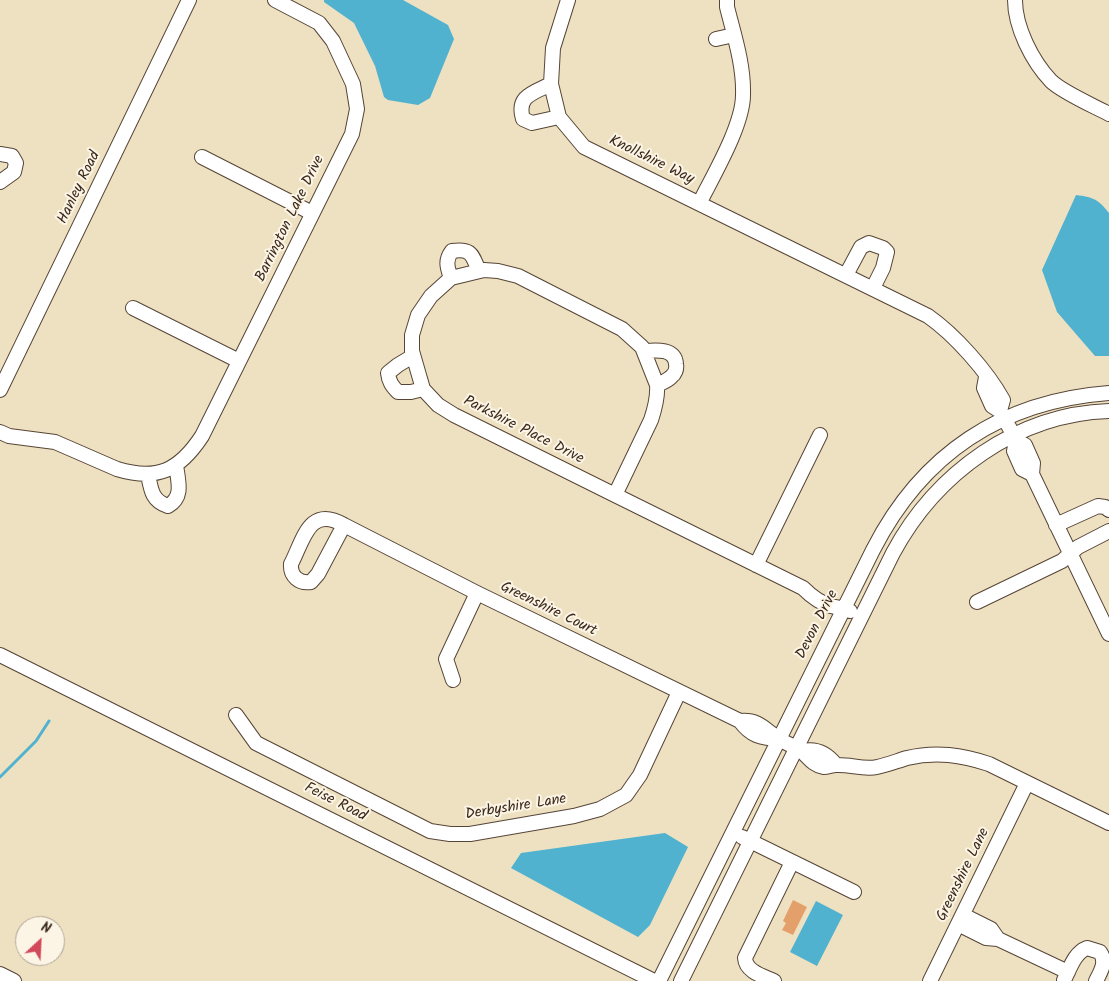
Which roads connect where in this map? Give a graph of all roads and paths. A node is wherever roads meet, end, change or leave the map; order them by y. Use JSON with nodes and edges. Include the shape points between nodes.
{"nodes":[{"id":1,"x":189,"y":0,"type":"edge"},
{"id":2,"x":275,"y":0,"type":"edge"},
{"id":3,"x":568,"y":0,"type":"edge"},
{"id":4,"x":728,"y":0,"type":"edge"},
{"id":5,"x":1015,"y":0,"type":"edge"},
{"id":6,"x":734,"y":35,"type":"junction"},
{"id":7,"x":716,"y":39,"type":"dead end"},
{"id":8,"x":551,"y":84,"type":"junction"},
{"id":9,"x":1109,"y":114,"type":"edge"},
{"id":10,"x":559,"y":118,"type":"junction"},
{"id":11,"x":0,"y":154,"type":"edge"},
{"id":12,"x":202,"y":157,"type":"dead end"},
{"id":13,"x":0,"y":182,"type":"edge"},
{"id":14,"x":700,"y":202,"type":"junction"},
{"id":15,"x":312,"y":213,"type":"junction"},
{"id":16,"x":479,"y":271,"type":"junction"},
{"id":17,"x":846,"y":276,"type":"junction"},
{"id":18,"x":451,"y":278,"type":"junction"},
{"id":19,"x":873,"y":288,"type":"junction"},
{"id":20,"x":133,"y":308,"type":"dead end"},
{"id":21,"x":644,"y":351,"type":"junction"},
{"id":22,"x":413,"y":356,"type":"junction"},
{"id":23,"x":239,"y":361,"type":"junction"},
{"id":24,"x":656,"y":385,"type":"junction"},
{"id":25,"x":423,"y":389,"type":"junction"},
{"id":26,"x":0,"y":390,"type":"edge"},
{"id":27,"x":1109,"y":393,"type":"edge"},
{"id":28,"x":1109,"y":411,"type":"edge"},
{"id":29,"x":1002,"y":415,"type":"junction"},
{"id":30,"x":0,"y":432,"type":"edge"},
{"id":31,"x":820,"y":435,"type":"dead end"},
{"id":32,"x":1014,"y":438,"type":"junction"},
{"id":33,"x":176,"y":466,"type":"junction"},
{"id":34,"x":148,"y":474,"type":"junction"},
{"id":35,"x":615,"y":495,"type":"junction"},
{"id":36,"x":1109,"y":510,"type":"edge"},
{"id":37,"x":344,"y":526,"type":"junction"},
{"id":38,"x":1056,"y":526,"type":"junction"},
{"id":39,"x":1109,"y":531,"type":"edge"},
{"id":40,"x":1070,"y":554,"type":"junction"},
{"id":41,"x":756,"y":565,"type":"junction"},
{"id":42,"x":477,"y":593,"type":"junction"},
{"id":43,"x":977,"y":602,"type":"dead end"},
{"id":44,"x":844,"y":608,"type":"junction"},
{"id":45,"x":861,"y":617,"type":"junction"},
{"id":46,"x":1109,"y":634,"type":"edge"},
{"id":47,"x":0,"y":655,"type":"edge"},
{"id":48,"x":453,"y":680,"type":"dead end"},
{"id":49,"x":679,"y":692,"type":"junction"},
{"id":50,"x":236,"y":715,"type":"dead end"},
{"id":51,"x":779,"y":739,"type":"junction"},
{"id":52,"x":799,"y":750,"type":"junction"},
{"id":53,"x":1027,"y":783,"type":"junction"},
{"id":54,"x":1109,"y":823,"type":"edge"},
{"id":55,"x":733,"y":832,"type":"junction"},
{"id":56,"x":750,"y":841,"type":"junction"},
{"id":57,"x":792,"y":862,"type":"junction"},
{"id":58,"x":854,"y":892,"type":"dead end"},
{"id":59,"x":961,"y":919,"type":"junction"},
{"id":60,"x":0,"y":974,"type":"edge"},
{"id":61,"x":1066,"y":977,"type":"edge"},
{"id":62,"x":14,"y":981,"type":"edge"},
{"id":63,"x":654,"y":981,"type":"edge"},
{"id":64,"x":659,"y":981,"type":"edge"},
{"id":65,"x":680,"y":981,"type":"edge"},
{"id":66,"x":774,"y":981,"type":"edge"},
{"id":67,"x":930,"y":981,"type":"edge"},
{"id":68,"x":1096,"y":981,"type":"edge"}],
"edges":[{"from":1,"to":26,"type":"street","name":"Hanley Road"},
{"from":2,"to":15,"type":"street","name":"Barrington Lake Drive","via":[[319,23],[333,42],[353,84],[357,110],[352,134]]},
{"from":3,"to":8,"type":"street","name":"Knollshire Way","via":[[554,48]]},
{"from":4,"to":6,"type":"street"},
{"from":5,"to":9,"type":"street","via":[[1018,25],[1030,52],[1052,82]]},
{"from":6,"to":7,"type":"street"},
{"from":6,"to":14,"type":"street","via":[[743,95],[738,122]]},
{"from":8,"to":10,"type":"street","name":"Knollshire Way"},
{"from":8,"to":10,"type":"street","via":[[530,94],[523,100],[520,110],[523,119],[532,123]]},
{"from":10,"to":14,"type":"street","name":"Knollshire Way","via":[[584,147]]},
{"from":11,"to":13,"type":"street","via":[[12,156],[16,163],[14,172]]},
{"from":12,"to":15,"type":"street"},
{"from":14,"to":17,"type":"street","name":"Knollshire Way"},
{"from":15,"to":23,"type":"street","name":"Barrington Lake Drive"},
{"from":16,"to":18,"type":"street","name":"Parkshire Place Drive"},
{"from":16,"to":18,"type":"street","via":[[468,252],[452,251],[447,260]]},
{"from":16,"to":21,"type":"street","name":"Parkshire Place Drive","via":[[518,276],[622,329]]},
{"from":17,"to":19,"type":"street","name":"Knollshire Way"},
{"from":17,"to":19,"type":"street","via":[[864,244],[883,248],[885,260]]},
{"from":18,"to":22,"type":"street","name":"Parkshire Place Drive","via":[[431,296],[418,315],[412,336]]},
{"from":19,"to":29,"type":"street","name":"Knollshire Way","via":[[939,324],[978,364],[986,377],[984,388],[992,406]]},
{"from":20,"to":23,"type":"street"},
{"from":21,"to":24,"type":"street","name":"Parkshire Place Drive"},
{"from":21,"to":24,"type":"street","via":[[666,351],[676,361],[677,369],[672,377]]},
{"from":22,"to":25,"type":"street","name":"Parkshire Place Drive"},
{"from":22,"to":25,"type":"street","via":[[388,373],[388,379],[398,392]]},
{"from":23,"to":33,"type":"street","name":"Barrington Lake Drive","via":[[202,436]]},
{"from":24,"to":35,"type":"street","name":"Parkshire Place Drive","via":[[658,392],[651,420]]},
{"from":25,"to":35,"type":"street","name":"Parkshire Place Drive","via":[[438,405],[454,415]]},
{"from":27,"to":29,"type":"street","name":"Devon Drive","via":[[1068,398]]},
{"from":28,"to":32,"type":"street","via":[[1065,417]]},
{"from":29,"to":32,"type":"street","name":"Knollshire Way"},
{"from":29,"to":44,"type":"street","name":"Devon Drive","via":[[946,456],[908,495],[880,537]]},
{"from":30,"to":34,"type":"street","via":[[8,436],[55,442],[127,472]]},
{"from":31,"to":41,"type":"street"},
{"from":32,"to":38,"type":"street","name":"Knollshire Way","via":[[1014,451],[1022,468],[1032,474]]},
{"from":32,"to":45,"type":"street","via":[[996,444],[958,471],[930,499],[900,541]]},
{"from":33,"to":34,"type":"street"},
{"from":33,"to":34,"type":"street","via":[[178,498],[168,506],[159,503],[152,492]]},
{"from":35,"to":41,"type":"street","name":"Parkshire Place Drive"},
{"from":36,"to":38,"type":"street","via":[[1098,506]]},
{"from":37,"to":37,"type":"street","name":"Greenshire Court","via":[[332,518],[315,521],[292,564],[293,576],[302,582],[311,582]]},
{"from":37,"to":42,"type":"street","name":"Greenshire Court"},
{"from":38,"to":40,"type":"street","name":"Knollshire Way"},
{"from":39,"to":40,"type":"street"},
{"from":40,"to":43,"type":"street","via":[[1062,561]]},
{"from":40,"to":46,"type":"street","name":"Knollshire Way"},
{"from":41,"to":44,"type":"street","name":"Parkshire Place Drive","via":[[803,588],[814,588]]},
{"from":42,"to":48,"type":"street","via":[[446,659]]},
{"from":42,"to":49,"type":"street","name":"Greenshire Court"},
{"from":44,"to":45,"type":"street","name":"Parkshire Place Drive"},
{"from":44,"to":51,"type":"street","name":"Devon Drive"},
{"from":45,"to":52,"type":"street"},
{"from":47,"to":63,"type":"street","name":"Feise Road"},
{"from":49,"to":50,"type":"street","name":"Derbyshire Lane","via":[[640,775],[626,795],[600,809],[574,816],[470,834],[430,831],[256,743]]},
{"from":49,"to":51,"type":"street","name":"Greenshire Court","via":[[740,721],[750,720]]},
{"from":51,"to":52,"type":"street","name":"Greenshire Court"},
{"from":51,"to":55,"type":"street","name":"Devon Drive"},
{"from":52,"to":53,"type":"street","via":[[812,749],[830,756],[836,765],[857,768],[948,754],[989,764]]},
{"from":52,"to":56,"type":"street"},
{"from":53,"to":54,"type":"street"},
{"from":53,"to":59,"type":"street","name":"Greenshire Lane"},
{"from":55,"to":56,"type":"street"},
{"from":55,"to":64,"type":"street","name":"Devon Drive"},
{"from":56,"to":57,"type":"street"},
{"from":56,"to":65,"type":"street"},
{"from":57,"to":58,"type":"street"},
{"from":57,"to":66,"type":"street","via":[[746,958],[751,970]]},
{"from":59,"to":61,"type":"street","via":[[986,938],[998,938]]},
{"from":59,"to":67,"type":"street","name":"Greenshire Lane"},
{"from":60,"to":62,"type":"street"},
{"from":61,"to":68,"type":"street","via":[[1080,952],[1087,948],[1102,955],[1104,963]]}]}
